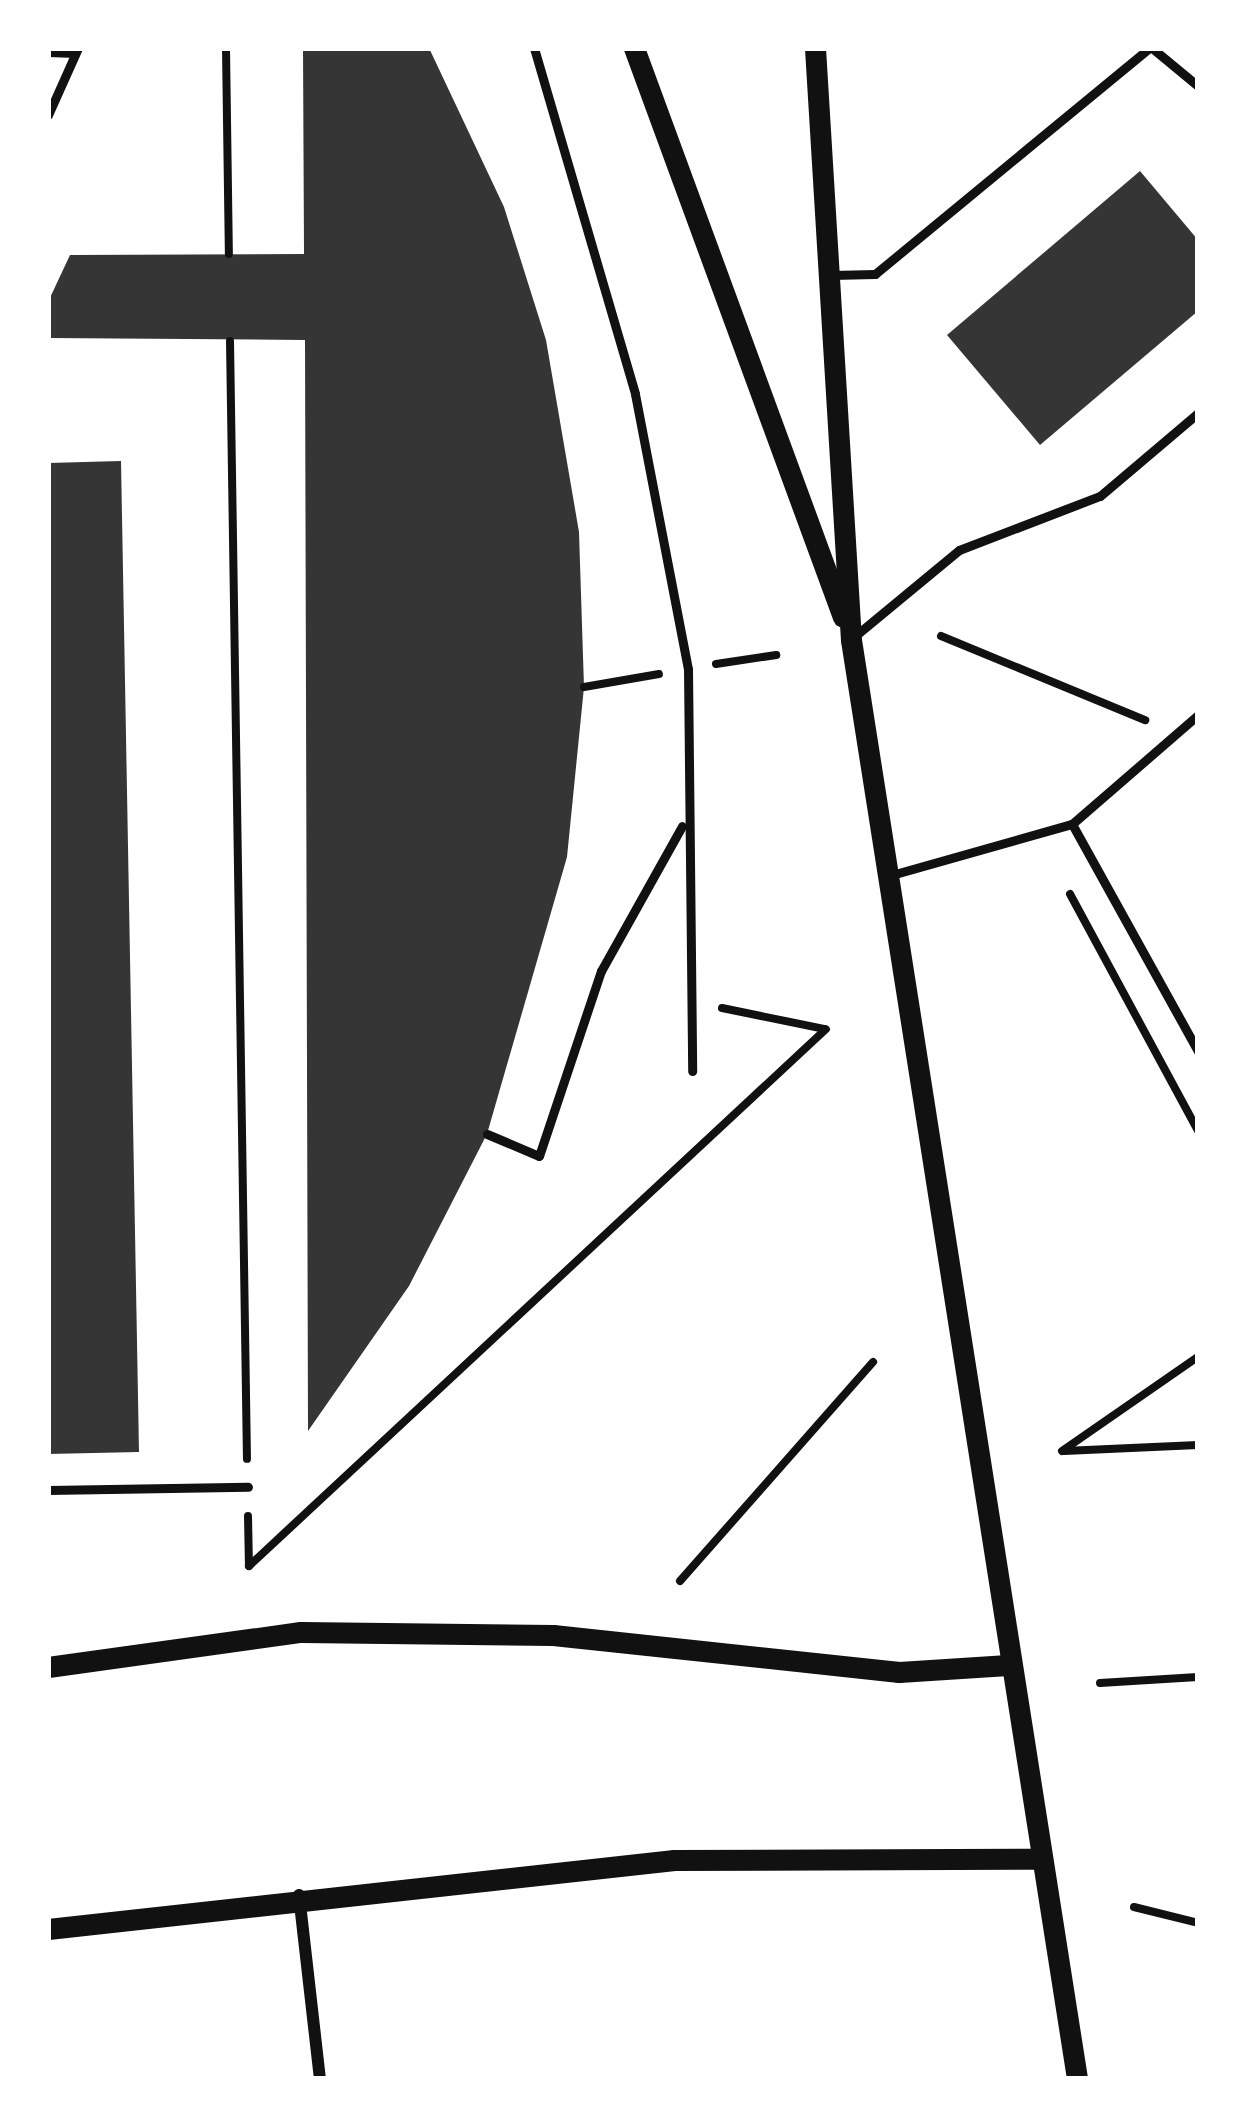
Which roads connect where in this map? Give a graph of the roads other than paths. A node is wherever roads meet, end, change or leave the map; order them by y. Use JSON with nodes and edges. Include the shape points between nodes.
{"nodes":[{"id":1,"x":534,"y":48,"type":"edge"},
{"id":2,"x":634,"y":48,"type":"edge"},
{"id":3,"x":815,"y":48,"type":"edge"},
{"id":4,"x":1151,"y":48,"type":"edge"},
{"id":5,"x":77,"y":50,"type":"edge"},
{"id":6,"x":48,"y":52,"type":"edge"},
{"id":7,"x":1198,"y":86,"type":"edge"},
{"id":8,"x":48,"y":115,"type":"edge"},
{"id":9,"x":826,"y":274,"type":"junction"},
{"id":10,"x":1198,"y":413,"type":"edge"},
{"id":11,"x":851,"y":640,"type":"junction"},
{"id":12,"x":1198,"y":715,"type":"edge"},
{"id":13,"x":684,"y":821,"type":"junction"},
{"id":14,"x":1072,"y":824,"type":"junction"},
{"id":15,"x":895,"y":874,"type":"junction"},
{"id":16,"x":1198,"y":1051,"type":"edge"},
{"id":17,"x":692,"y":1071,"type":"dead end"},
{"id":18,"x":487,"y":1133,"type":"dead end"},
{"id":19,"x":248,"y":1486,"type":"road end"},
{"id":20,"x":48,"y":1490,"type":"edge"},
{"id":21,"x":1008,"y":1665,"type":"junction"},
{"id":22,"x":48,"y":1667,"type":"edge"},
{"id":23,"x":1038,"y":1859,"type":"junction"},
{"id":24,"x":299,"y":1895,"type":"junction"},
{"id":25,"x":48,"y":1928,"type":"edge"},
{"id":26,"x":320,"y":2079,"type":"edge"},
{"id":27,"x":1077,"y":2079,"type":"edge"}],
"edges":[{"from":1,"to":13,"type":"lane","via":[[640,417],[688,669]]},
{"from":2,"to":11,"type":"street"},
{"from":3,"to":9,"type":"street"},
{"from":4,"to":7,"type":"lane"},
{"from":4,"to":9,"type":"lane","via":[[875,274]]},
{"from":5,"to":6,"type":"lane"},
{"from":5,"to":8,"type":"lane"},
{"from":9,"to":11,"type":"street"},
{"from":10,"to":11,"type":"lane","via":[[1100,496],[959,550]]},
{"from":11,"to":15,"type":"street"},
{"from":12,"to":14,"type":"lane"},
{"from":13,"to":17,"type":"lane"},
{"from":13,"to":18,"type":"lane","via":[[601,971],[539,1156]]},
{"from":14,"to":15,"type":"lane"},
{"from":14,"to":16,"type":"lane"},
{"from":15,"to":21,"type":"street"},
{"from":19,"to":20,"type":"lane"},
{"from":21,"to":22,"type":"street","via":[[898,1672],[553,1635],[301,1632]]},
{"from":21,"to":23,"type":"street"},
{"from":23,"to":24,"type":"street","via":[[674,1860]]},
{"from":23,"to":27,"type":"street"},
{"from":24,"to":25,"type":"street"},
{"from":24,"to":26,"type":"street"}]}
